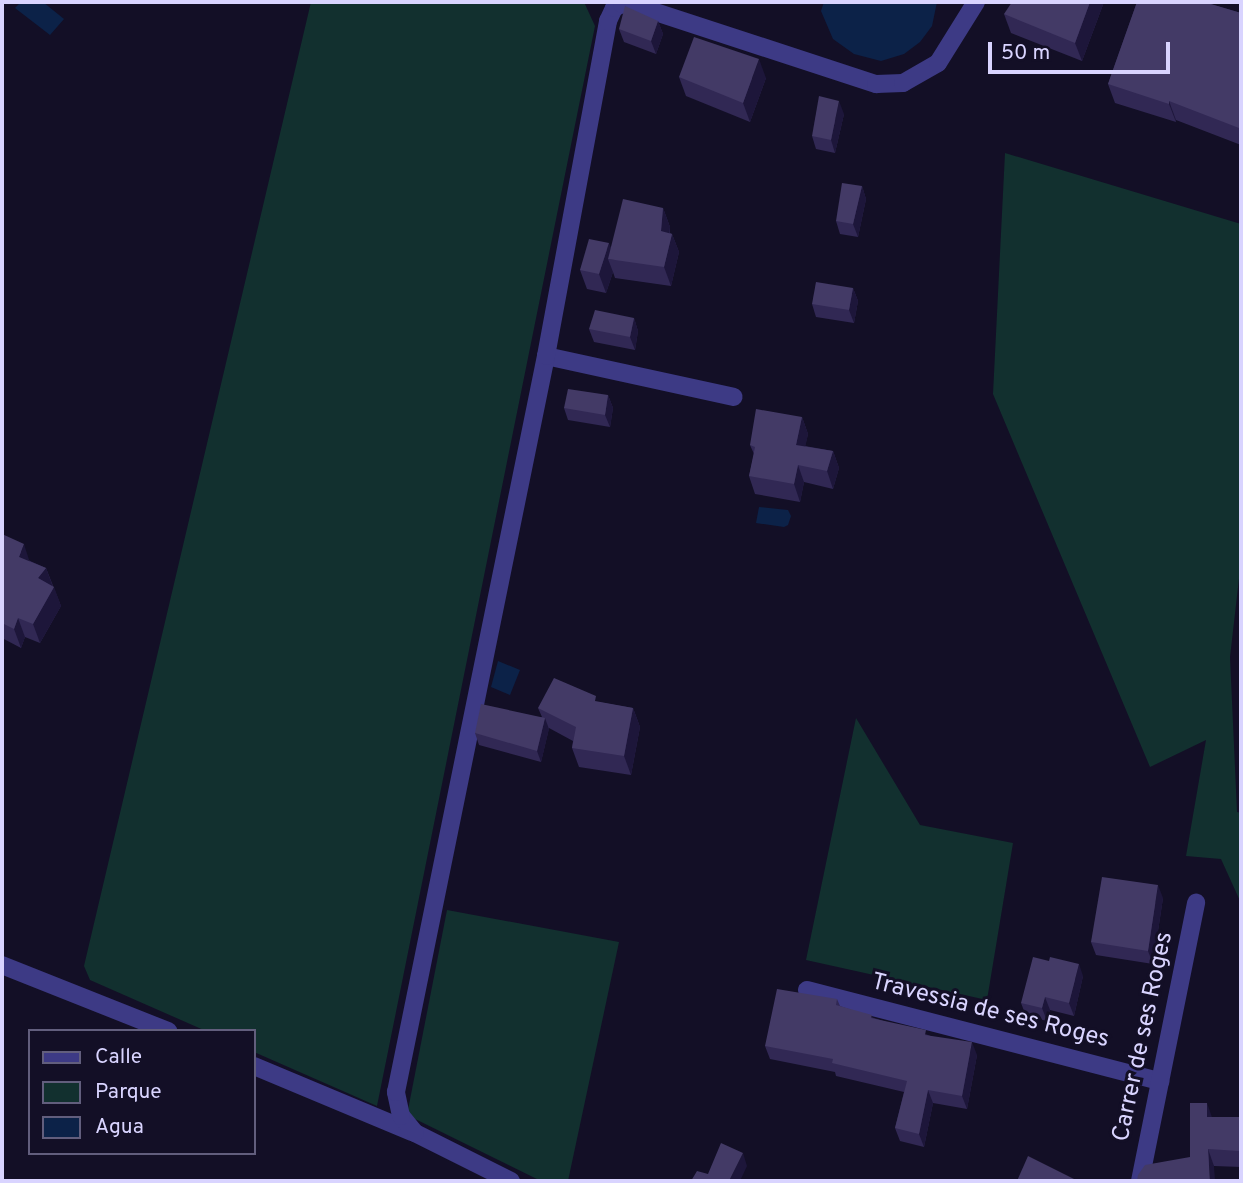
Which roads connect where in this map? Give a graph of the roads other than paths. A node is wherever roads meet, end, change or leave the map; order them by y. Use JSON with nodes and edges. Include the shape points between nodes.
{"nodes":[{"id":1,"x":975,"y":2,"type":"edge"},
{"id":2,"x":610,"y":5,"type":"edge"},
{"id":3,"x":546,"y":356,"type":"junction"},
{"id":4,"x":734,"y":397,"type":"dead end"},
{"id":5,"x":1196,"y":903,"type":"dead end"},
{"id":6,"x":2,"y":965,"type":"edge"},
{"id":7,"x":807,"y":990,"type":"dead end"},
{"id":8,"x":163,"y":1029,"type":"edge"},
{"id":9,"x":256,"y":1067,"type":"edge"},
{"id":10,"x":1160,"y":1081,"type":"junction"},
{"id":11,"x":415,"y":1133,"type":"junction"},
{"id":12,"x":512,"y":1181,"type":"edge"},
{"id":13,"x":1140,"y":1181,"type":"edge"}],
"edges":[{"from":1,"to":2,"type":"street","via":[[938,63],[903,83],[876,84],[634,5]]},
{"from":2,"to":3,"type":"street"},
{"from":3,"to":4,"type":"street"},
{"from":3,"to":11,"type":"street","via":[[396,1092],[401,1116]]},
{"from":5,"to":10,"type":"street","name":"Carrer de ses Roges"},
{"from":6,"to":8,"type":"street"},
{"from":7,"to":10,"type":"street","name":"Travessia de ses Roges"},
{"from":9,"to":11,"type":"street"},
{"from":10,"to":13,"type":"street","name":"Carrer de ses Roges"},
{"from":11,"to":12,"type":"street"}]}
